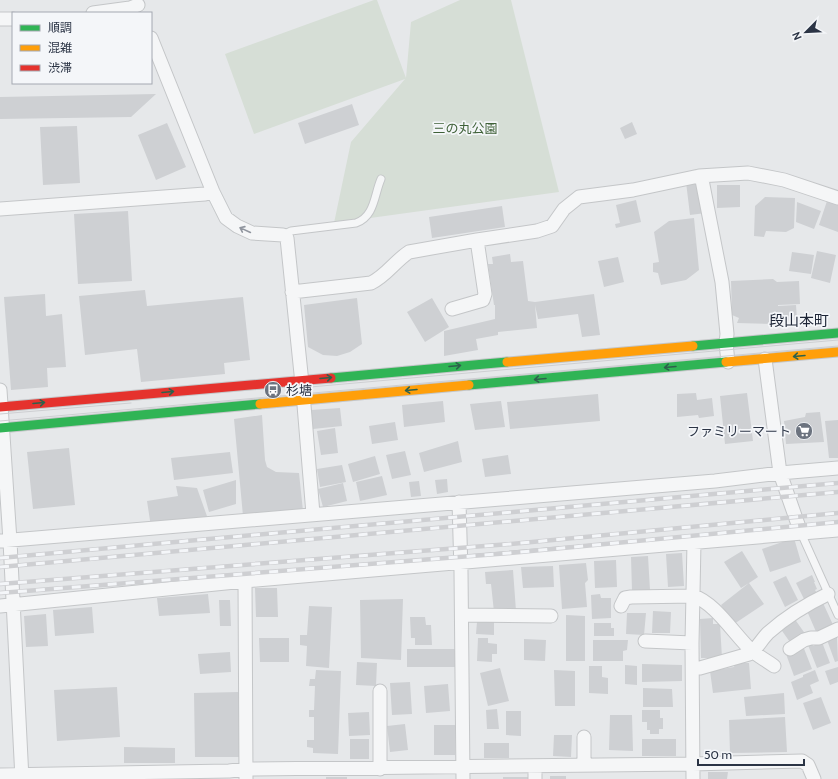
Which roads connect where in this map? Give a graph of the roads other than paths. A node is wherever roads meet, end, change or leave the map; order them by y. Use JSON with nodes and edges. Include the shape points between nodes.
{"nodes":[{"id":1,"x":138,"y":6,"type":"edge"},
{"id":2,"x":100,"y":12,"type":"edge"},
{"id":3,"x":0,"y":19,"type":"edge"},
{"id":4,"x":12,"y":19,"type":"edge"},
{"id":5,"x":152,"y":40,"type":"edge"},
{"id":6,"x":699,"y":176,"type":"junction"},
{"id":7,"x":381,"y":179,"type":"dead end"},
{"id":8,"x":213,"y":192,"type":"junction"},
{"id":9,"x":838,"y":198,"type":"edge"},
{"id":10,"x":0,"y":209,"type":"edge"},
{"id":11,"x":283,"y":235,"type":"junction"},
{"id":12,"x":477,"y":240,"type":"junction"},
{"id":13,"x":292,"y":292,"type":"junction"},
{"id":14,"x":452,"y":309,"type":"dead end"},
{"id":15,"x":838,"y":333,"type":"edge"},
{"id":16,"x":726,"y":343,"type":"junction"},
{"id":17,"x":838,"y":352,"type":"edge"},
{"id":18,"x":764,"y":359,"type":"junction"},
{"id":19,"x":728,"y":362,"type":"junction"},
{"id":20,"x":302,"y":380,"type":"junction"},
{"id":21,"x":0,"y":390,"type":"edge"},
{"id":22,"x":304,"y":400,"type":"junction"},
{"id":23,"x":0,"y":407,"type":"edge"},
{"id":24,"x":1,"y":428,"type":"edge"},
{"id":25,"x":838,"y":468,"type":"edge"},
{"id":26,"x":780,"y":473,"type":"junction"},
{"id":27,"x":459,"y":502,"type":"junction"},
{"id":28,"x":313,"y":514,"type":"junction"},
{"id":29,"x":838,"y":530,"type":"edge"},
{"id":30,"x":801,"y":533,"type":"junction"},
{"id":31,"x":5,"y":541,"type":"edge"},
{"id":32,"x":694,"y":542,"type":"junction"},
{"id":33,"x":461,"y":563,"type":"junction"},
{"id":34,"x":245,"y":581,"type":"junction"},
{"id":35,"x":828,"y":594,"type":"junction"},
{"id":36,"x":693,"y":596,"type":"junction"},
{"id":37,"x":6,"y":606,"type":"edge"},
{"id":38,"x":621,"y":606,"type":"dead end"},
{"id":39,"x":462,"y":615,"type":"junction"},
{"id":40,"x":838,"y":615,"type":"edge"},
{"id":41,"x":551,"y":616,"type":"dead end"},
{"id":42,"x":838,"y":629,"type":"edge"},
{"id":43,"x":645,"y":641,"type":"dead end"},
{"id":44,"x":692,"y":643,"type":"junction"},
{"id":45,"x":790,"y":649,"type":"dead end"},
{"id":46,"x":753,"y":652,"type":"junction"},
{"id":47,"x":774,"y":666,"type":"dead end"},
{"id":48,"x":693,"y":668,"type":"junction"},
{"id":49,"x":380,"y":691,"type":"dead end"},
{"id":50,"x":584,"y":737,"type":"dead end"},
{"id":51,"x":693,"y":764,"type":"junction"},
{"id":52,"x":584,"y":765,"type":"junction"},
{"id":53,"x":380,"y":769,"type":"junction"},
{"id":54,"x":463,"y":773,"type":"edge"},
{"id":55,"x":535,"y":773,"type":"edge"},
{"id":56,"x":246,"y":774,"type":"edge"},
{"id":57,"x":0,"y":775,"type":"edge"},
{"id":58,"x":22,"y":777,"type":"edge"},
{"id":59,"x":693,"y":779,"type":"edge"},
{"id":60,"x":814,"y":779,"type":"edge"}],
"edges":[{"from":1,"to":2,"type":"street"},
{"from":3,"to":4,"type":"street"},
{"from":5,"to":8,"type":"street"},
{"from":6,"to":9,"type":"street","via":[[748,173],[784,180]]},
{"from":6,"to":12,"type":"street","via":[[633,190],[579,197],[564,209],[552,226]]},
{"from":6,"to":16,"type":"street","via":[[702,180],[722,282]]},
{"from":7,"to":11,"type":"lane","via":[[372,209],[362,221],[291,231]]},
{"from":8,"to":10,"type":"street"},
{"from":11,"to":8,"type":"street","one_way":true,"via":[[252,233],[237,226],[226,218]]},
{"from":11,"to":13,"type":"street","via":[[288,242]]},
{"from":12,"to":13,"type":"street","via":[[409,252],[399,258],[379,279],[371,282]]},
{"from":12,"to":14,"type":"street","via":[[485,294],[483,300]]},
{"from":13,"to":20,"type":"street"},
{"from":15,"to":16,"type":"street"},
{"from":16,"to":19,"type":"street"},
{"from":20,"to":16,"type":"street","one_way":true},
{"from":17,"to":18,"type":"street","one_way":true},
{"from":18,"to":19,"type":"street"},
{"from":18,"to":26,"type":"street"},
{"from":19,"to":22,"type":"street","one_way":true},
{"from":20,"to":22,"type":"street"},
{"from":23,"to":20,"type":"street","one_way":true},
{"from":21,"to":23,"type":"street"},
{"from":22,"to":24,"type":"street"},
{"from":22,"to":28,"type":"street"},
{"from":23,"to":24,"type":"street"},
{"from":24,"to":31,"type":"street"},
{"from":25,"to":26,"type":"street"},
{"from":26,"to":27,"type":"street","via":[[716,481]]},
{"from":26,"to":30,"type":"street"},
{"from":27,"to":28,"type":"street"},
{"from":27,"to":33,"type":"street"},
{"from":28,"to":31,"type":"street"},
{"from":29,"to":30,"type":"street"},
{"from":30,"to":32,"type":"street"},
{"from":30,"to":35,"type":"lane"},
{"from":31,"to":37,"type":"street"},
{"from":32,"to":33,"type":"street"},
{"from":32,"to":36,"type":"street"},
{"from":33,"to":34,"type":"street"},
{"from":33,"to":39,"type":"street"},
{"from":34,"to":37,"type":"street"},
{"from":34,"to":56,"type":"street"},
{"from":35,"to":40,"type":"lane"},
{"from":35,"to":46,"type":"street","via":[[783,619]]},
{"from":36,"to":38,"type":"street","via":[[631,597],[625,598]]},
{"from":36,"to":44,"type":"street"},
{"from":36,"to":46,"type":"street","via":[[720,616]]},
{"from":37,"to":58,"type":"street"},
{"from":39,"to":41,"type":"street"},
{"from":39,"to":54,"type":"street"},
{"from":42,"to":45,"type":"street","via":[[819,638],[804,640]]},
{"from":43,"to":44,"type":"street"},
{"from":44,"to":48,"type":"street"},
{"from":46,"to":47,"type":"street"},
{"from":46,"to":48,"type":"street"},
{"from":48,"to":51,"type":"street"},
{"from":49,"to":53,"type":"street"},
{"from":50,"to":52,"type":"street"},
{"from":51,"to":52,"type":"street"},
{"from":51,"to":59,"type":"street"},
{"from":51,"to":60,"type":"street","via":[[802,761],[808,765]]},
{"from":52,"to":55,"type":"street"},
{"from":53,"to":54,"type":"street"},
{"from":53,"to":56,"type":"street"},
{"from":54,"to":55,"type":"street"},
{"from":56,"to":58,"type":"street","via":[[229,771]]},
{"from":57,"to":58,"type":"street"}]}
